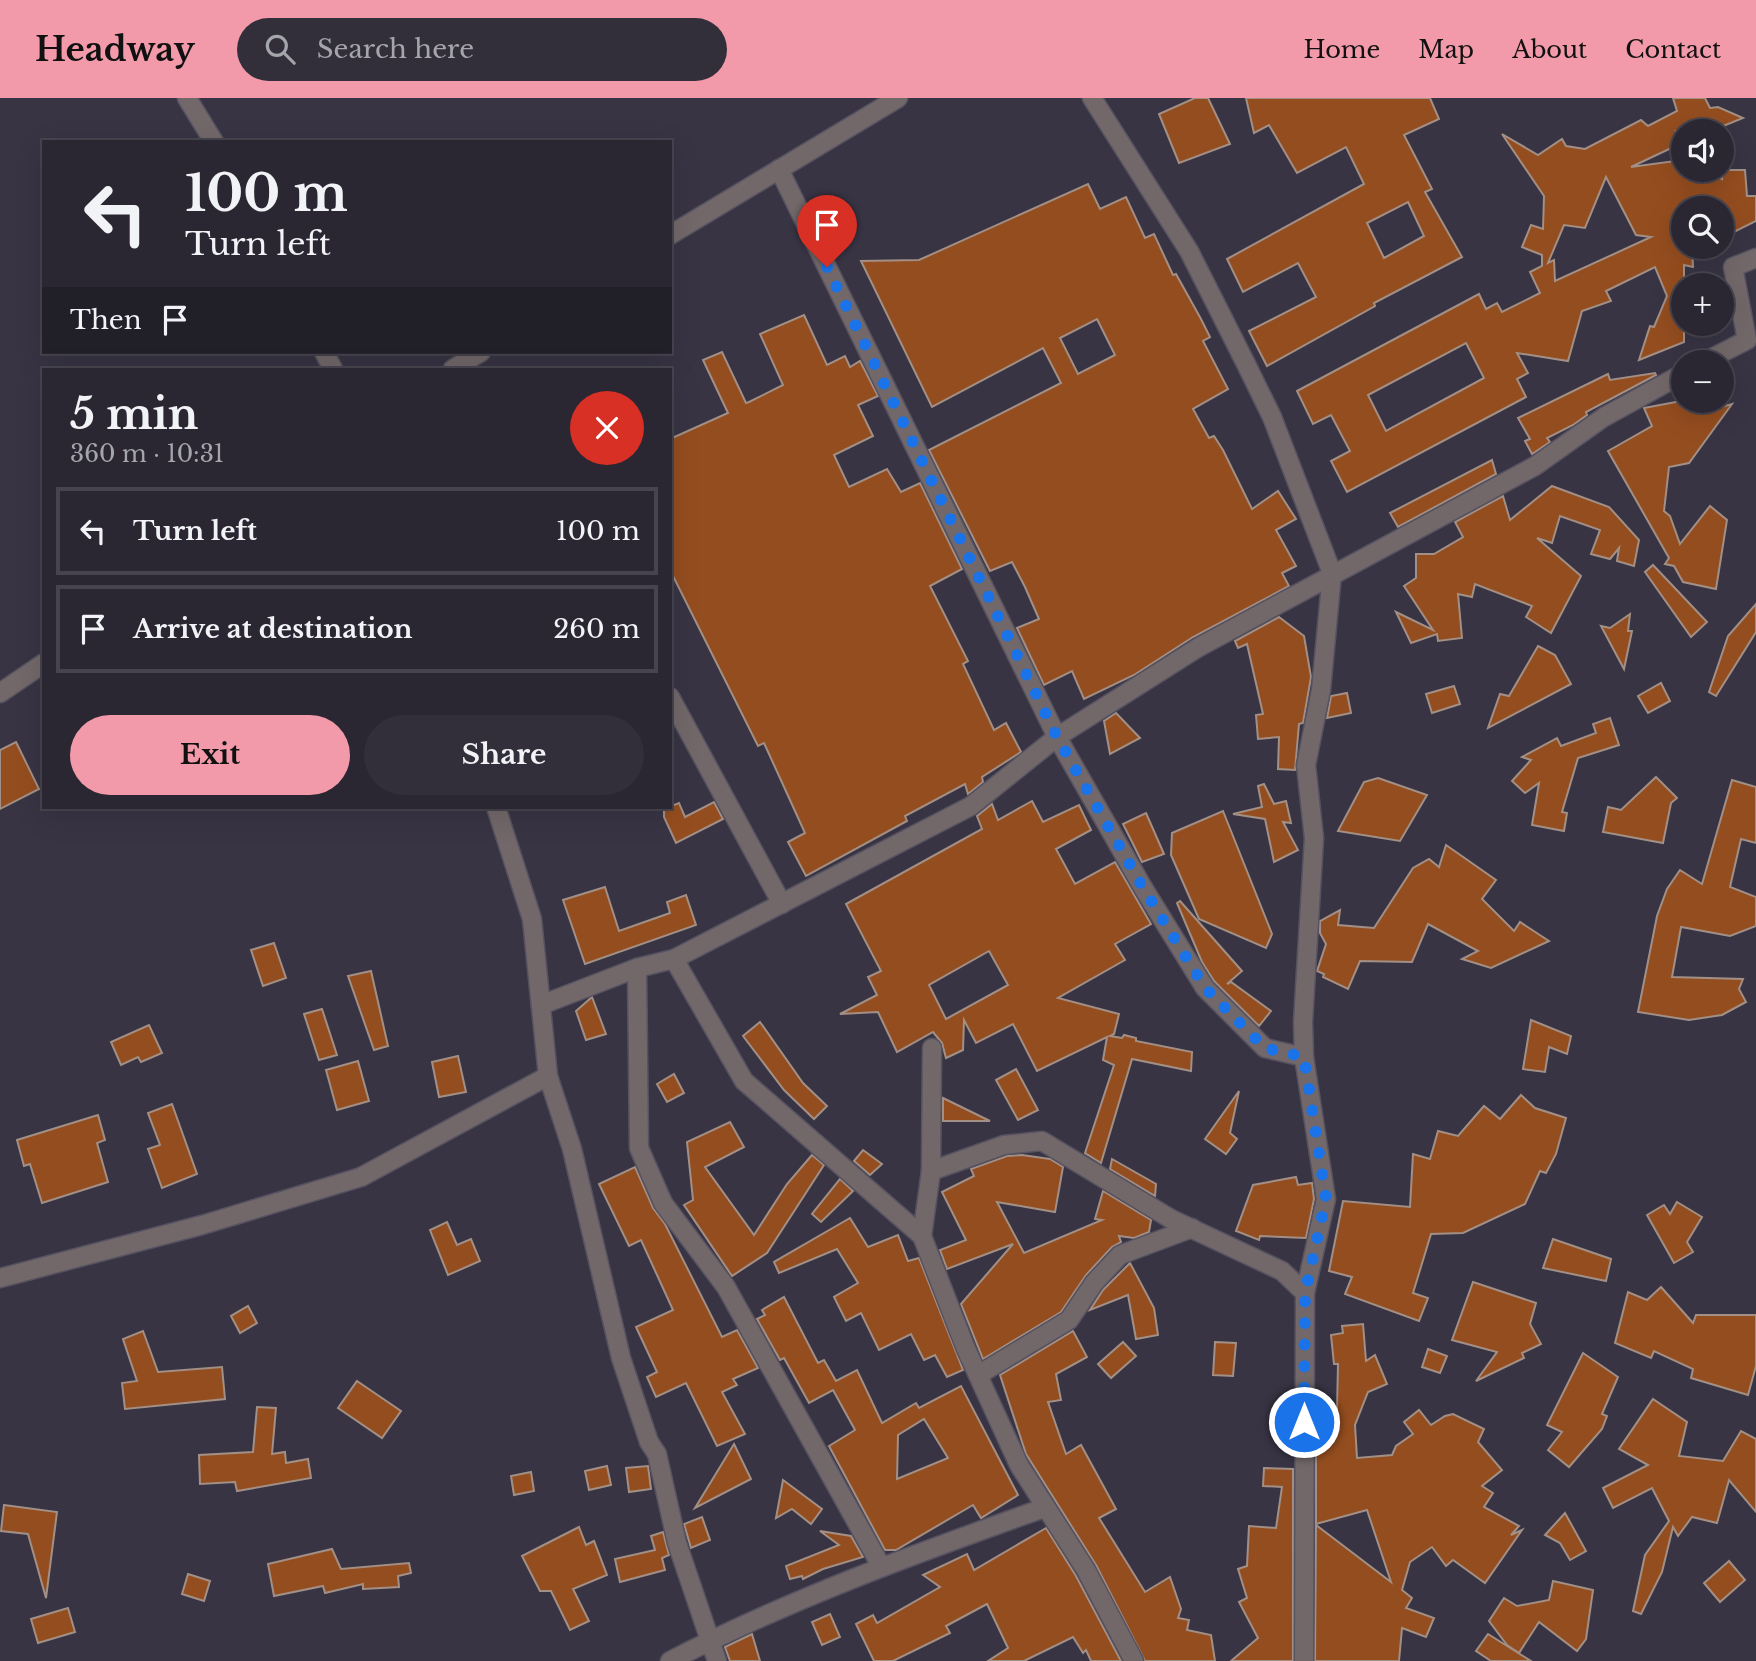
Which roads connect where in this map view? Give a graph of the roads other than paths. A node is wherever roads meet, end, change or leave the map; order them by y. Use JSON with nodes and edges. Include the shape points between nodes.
{"nodes":[{"id":1,"x":187,"y":98,"type":"edge"},
{"id":2,"x":898,"y":98,"type":"edge"},
{"id":3,"x":1092,"y":98,"type":"edge"},
{"id":4,"x":213,"y":140,"type":"edge"},
{"id":5,"x":779,"y":169,"type":"junction"},
{"id":6,"x":672,"y":234,"type":"edge"},
{"id":7,"x":1756,"y":258,"type":"edge"},
{"id":8,"x":1727,"y":350,"type":"edge"},
{"id":9,"x":478,"y":354,"type":"edge"},
{"id":10,"x":455,"y":368,"type":"edge"},
{"id":11,"x":1671,"y":380,"type":"edge"},
{"id":12,"x":1332,"y":573,"type":"junction"},
{"id":13,"x":42,"y":664,"type":"edge"},
{"id":14,"x":0,"y":693,"type":"edge"},
{"id":15,"x":672,"y":701,"type":"edge"},
{"id":16,"x":1057,"y":737,"type":"junction"},
{"id":17,"x":497,"y":809,"type":"edge"},
{"id":18,"x":782,"y":904,"type":"junction"},
{"id":19,"x":674,"y":959,"type":"junction"},
{"id":20,"x":637,"y":968,"type":"junction"},
{"id":21,"x":541,"y":1005,"type":"junction"},
{"id":22,"x":932,"y":1048,"type":"dead end"},
{"id":23,"x":1304,"y":1057,"type":"junction"},
{"id":24,"x":548,"y":1076,"type":"junction"},
{"id":25,"x":931,"y":1171,"type":"junction"},
{"id":26,"x":1192,"y":1228,"type":"junction"},
{"id":27,"x":922,"y":1236,"type":"junction"},
{"id":28,"x":0,"y":1278,"type":"edge"},
{"id":29,"x":1305,"y":1293,"type":"junction"},
{"id":30,"x":978,"y":1376,"type":"junction"},
{"id":31,"x":1044,"y":1508,"type":"junction"},
{"id":32,"x":881,"y":1566,"type":"junction"},
{"id":33,"x":711,"y":1640,"type":"junction"},
{"id":34,"x":670,"y":1661,"type":"edge"},
{"id":35,"x":717,"y":1661,"type":"edge"},
{"id":36,"x":1133,"y":1661,"type":"edge"},
{"id":37,"x":1304,"y":1661,"type":"edge"}],
"edges":[{"from":1,"to":4,"type":"street"},
{"from":2,"to":5,"type":"street"},
{"from":3,"to":12,"type":"street","via":[[1189,251],[1272,417]]},
{"from":5,"to":6,"type":"street"},
{"from":5,"to":16,"type":"street"},
{"from":7,"to":8,"type":"street","via":[[1733,267],[1747,340]]},
{"from":9,"to":10,"type":"street"},
{"from":11,"to":12,"type":"street","via":[[1604,417],[1535,466]]},
{"from":12,"to":16,"type":"street","via":[[1199,647]]},
{"from":12,"to":23,"type":"street","via":[[1321,690],[1306,765],[1314,838]]},
{"from":13,"to":14,"type":"street"},
{"from":15,"to":18,"type":"street"},
{"from":16,"to":18,"type":"street","via":[[971,806]]},
{"from":16,"to":23,"type":"street","via":[[1205,988],[1265,1048]]},
{"from":17,"to":21,"type":"street","via":[[532,919]]},
{"from":18,"to":19,"type":"street"},
{"from":19,"to":20,"type":"street"},
{"from":19,"to":27,"type":"street","via":[[744,1081]]},
{"from":20,"to":21,"type":"street"},
{"from":20,"to":32,"type":"street","via":[[639,1148],[663,1203],[726,1287]]},
{"from":21,"to":24,"type":"street"},
{"from":22,"to":25,"type":"street"},
{"from":23,"to":29,"type":"street","via":[[1326,1199]]},
{"from":24,"to":28,"type":"street","via":[[361,1177]]},
{"from":24,"to":33,"type":"street","via":[[572,1149],[621,1358],[657,1454],[677,1543]]},
{"from":25,"to":26,"type":"street","via":[[1004,1145],[1042,1141]]},
{"from":25,"to":27,"type":"street"},
{"from":26,"to":29,"type":"street","via":[[1282,1271]]},
{"from":26,"to":30,"type":"street","via":[[1120,1255],[1069,1320]]},
{"from":27,"to":30,"type":"street"},
{"from":29,"to":37,"type":"street"},
{"from":30,"to":31,"type":"street"},
{"from":31,"to":32,"type":"street"},
{"from":31,"to":36,"type":"street","via":[[1086,1570]]},
{"from":32,"to":33,"type":"street"},
{"from":33,"to":34,"type":"street"},
{"from":33,"to":35,"type":"street"}]}
